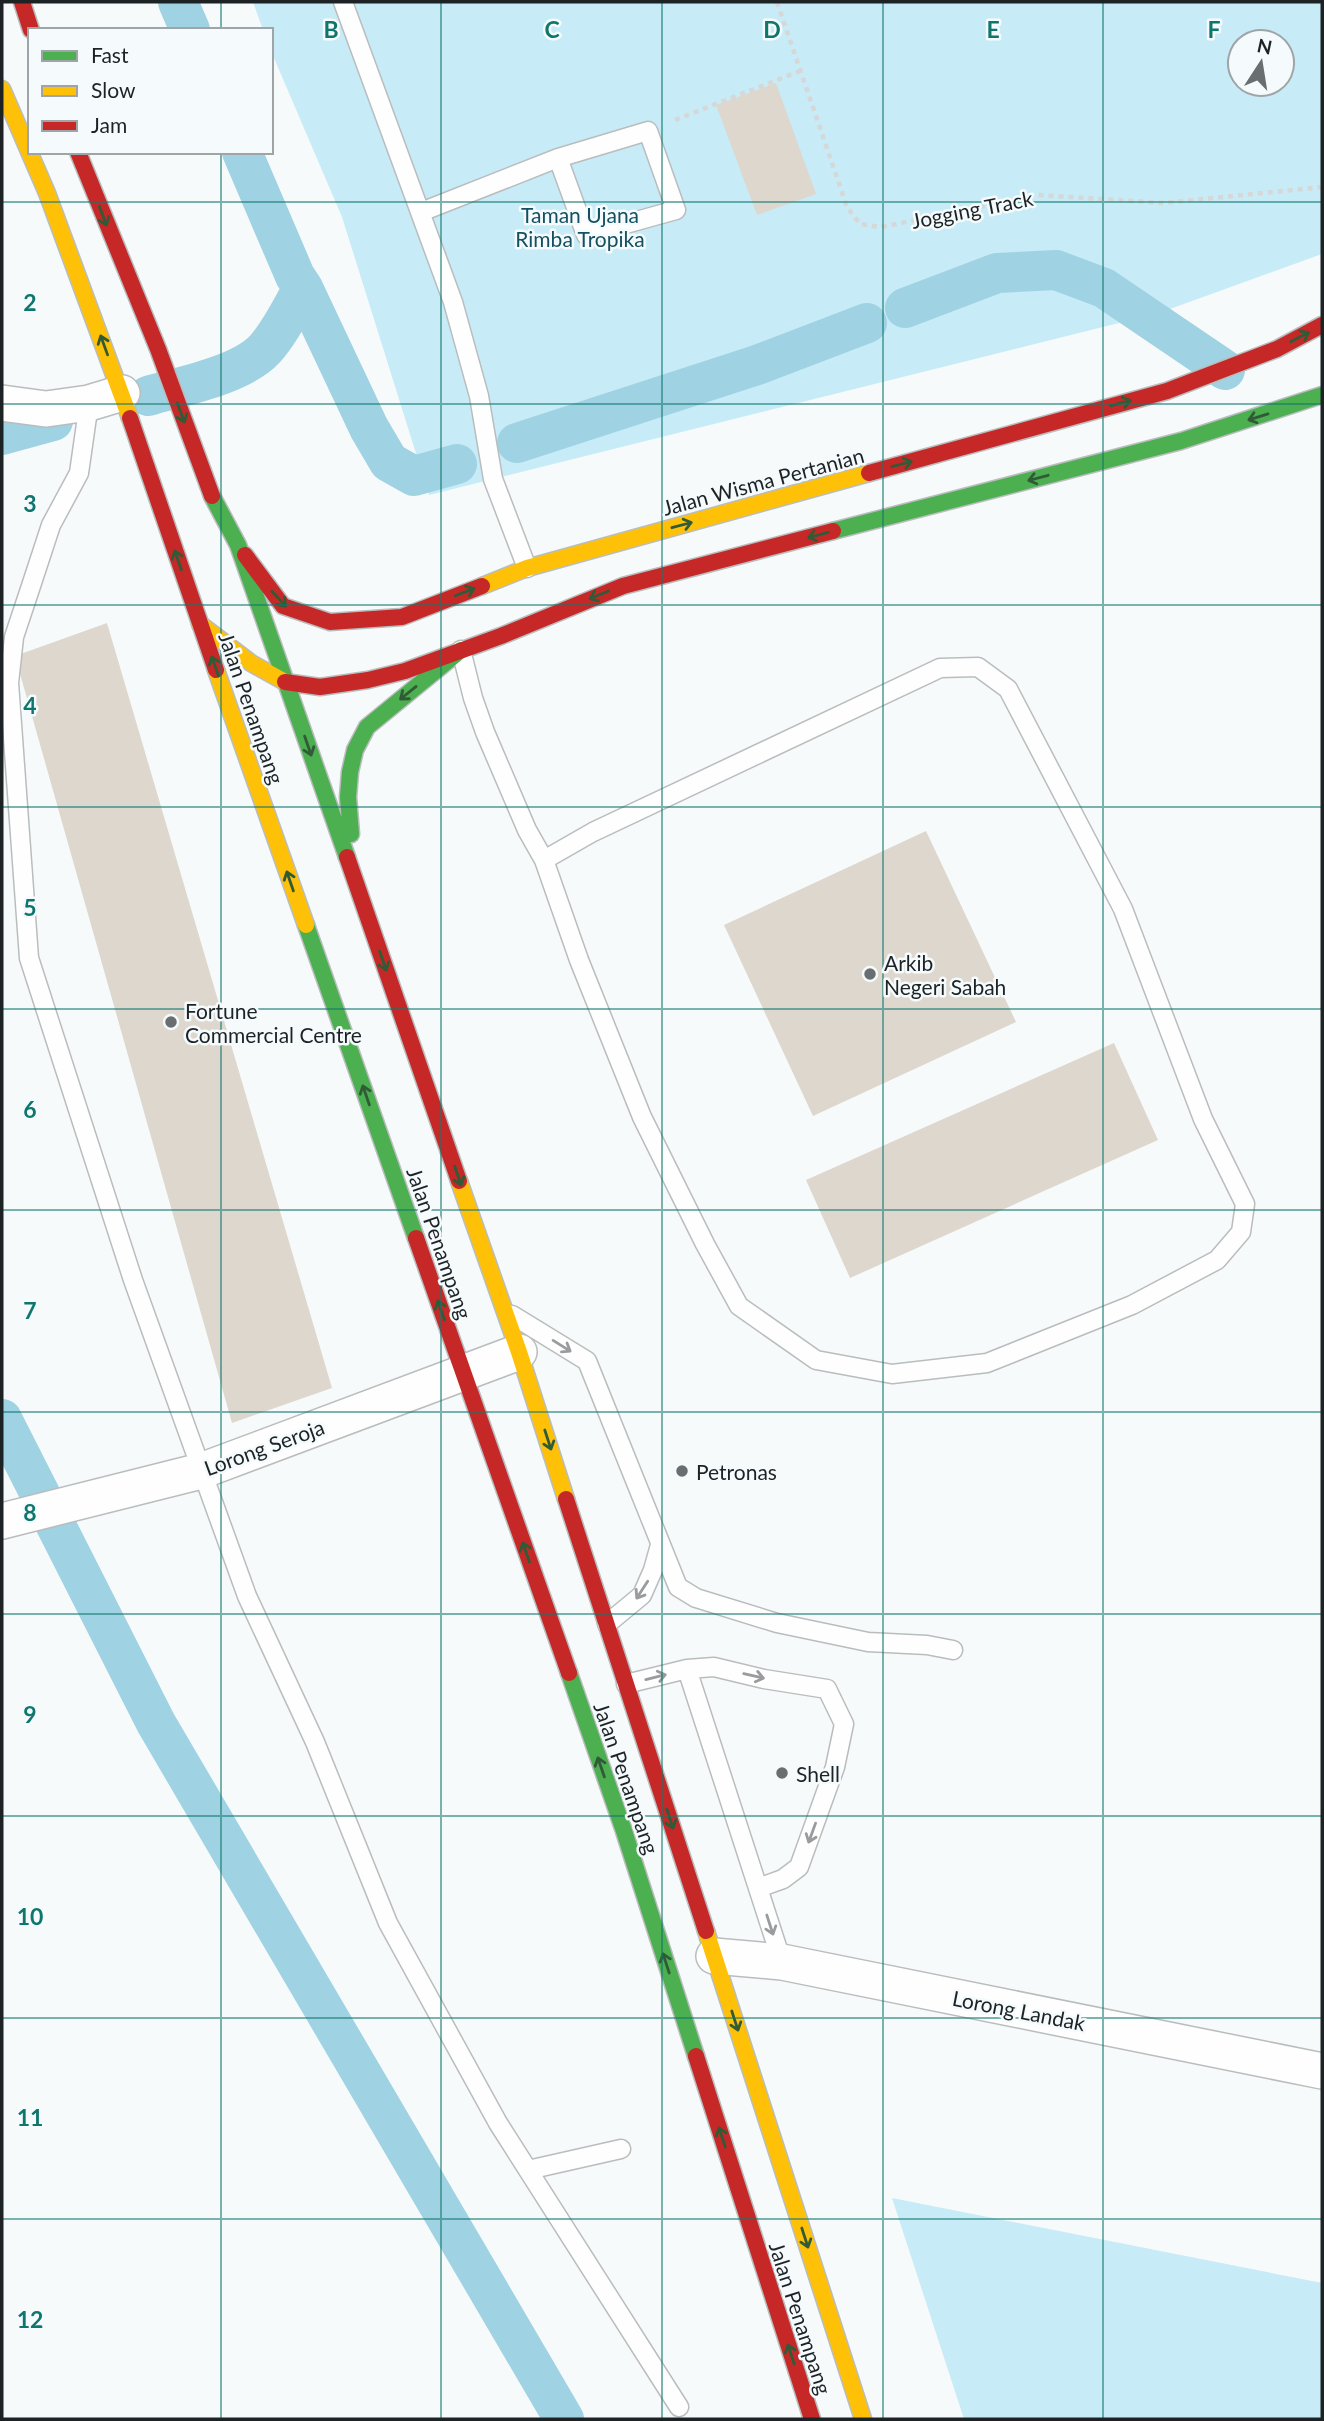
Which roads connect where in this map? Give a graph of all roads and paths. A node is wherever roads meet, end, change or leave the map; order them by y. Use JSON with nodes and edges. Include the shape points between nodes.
{"nodes":[{"id":1,"x":22,"y":2,"type":"edge"},
{"id":2,"x":343,"y":2,"type":"edge"},
{"id":3,"x":777,"y":2,"type":"edge"},
{"id":4,"x":30,"y":28,"type":"edge"},
{"id":5,"x":800,"y":71,"type":"junction"},
{"id":6,"x":2,"y":89,"type":"edge"},
{"id":7,"x":648,"y":131,"type":"junction"},
{"id":8,"x":28,"y":149,"type":"edge"},
{"id":9,"x":30,"y":154,"type":"edge"},
{"id":10,"x":79,"y":154,"type":"edge"},
{"id":11,"x":558,"y":158,"type":"junction"},
{"id":12,"x":1322,"y":187,"type":"edge"},
{"id":13,"x":421,"y":212,"type":"junction"},
{"id":14,"x":1322,"y":325,"type":"edge"},
{"id":15,"x":122,"y":393,"type":"junction"},
{"id":16,"x":1322,"y":396,"type":"edge"},
{"id":17,"x":2,"y":403,"type":"edge"},
{"id":18,"x":89,"y":403,"type":"junction"},
{"id":19,"x":238,"y":545,"type":"junction"},
{"id":20,"x":527,"y":568,"type":"junction"},
{"id":21,"x":402,"y":617,"type":"junction"},
{"id":22,"x":200,"y":624,"type":"junction"},
{"id":23,"x":343,"y":639,"type":"dead end"},
{"id":24,"x":461,"y":650,"type":"junction"},
{"id":25,"x":334,"y":666,"type":"dead end"},
{"id":26,"x":368,"y":680,"type":"junction"},
{"id":27,"x":285,"y":682,"type":"junction"},
{"id":28,"x":544,"y":860,"type":"junction"},
{"id":29,"x":356,"y":884,"type":"junction"},
{"id":30,"x":504,"y":1310,"type":"junction"},
{"id":31,"x":519,"y":1352,"type":"junction"},
{"id":32,"x":464,"y":1374,"type":"junction"},
{"id":33,"x":201,"y":1471,"type":"junction"},
{"id":34,"x":2,"y":1521,"type":"edge"},
{"id":35,"x":660,"y":1545,"type":"junction"},
{"id":36,"x":607,"y":1624,"type":"junction"},
{"id":37,"x":953,"y":1650,"type":"dead end"},
{"id":38,"x":687,"y":1669,"type":"junction"},
{"id":39,"x":626,"y":1684,"type":"junction"},
{"id":40,"x":624,"y":1831,"type":"junction"},
{"id":41,"x":758,"y":1888,"type":"junction"},
{"id":42,"x":659,"y":1890,"type":"dead end"},
{"id":43,"x":705,"y":1956,"type":"junction"},
{"id":44,"x":782,"y":1962,"type":"junction"},
{"id":45,"x":694,"y":2006,"type":"dead end"},
{"id":46,"x":687,"y":2028,"type":"junction"},
{"id":47,"x":1322,"y":2071,"type":"edge"},
{"id":48,"x":621,"y":2149,"type":"dead end"},
{"id":49,"x":528,"y":2170,"type":"junction"},
{"id":50,"x":679,"y":2407,"type":"dead end"},
{"id":51,"x":812,"y":2419,"type":"edge"},
{"id":52,"x":863,"y":2419,"type":"edge"}],
"edges":[{"from":1,"to":4,"type":"main road"},
{"from":2,"to":13,"type":"lane"},
{"from":3,"to":5,"type":"path","name":"Jogging Track"},
{"from":5,"to":7,"type":"path"},
{"from":5,"to":12,"type":"path","name":"Jogging Track","via":[[847,207],[860,224],[881,228],[1038,195],[1164,203]]},
{"from":8,"to":6,"type":"main road","name":"Jalan Penampang","one_way":true},
{"from":7,"to":11,"type":"lane"},
{"from":7,"to":11,"type":"lane","via":[[676,210],[586,235]]},
{"from":15,"to":9,"type":"main road","name":"Jalan Penampang","one_way":true},
{"from":10,"to":19,"type":"main road","name":"Jalan Penampang","one_way":true,"via":[[215,505]]},
{"from":11,"to":13,"type":"lane"},
{"from":13,"to":20,"type":"lane","via":[[479,396],[493,479]]},
{"from":20,"to":14,"type":"main road","name":"Jalan Wisma Pertanian","one_way":true,"via":[[1167,391],[1277,349]]},
{"from":15,"to":18,"type":"street"},
{"from":22,"to":15,"type":"main road","name":"Jalan Penampang","one_way":true},
{"from":16,"to":24,"type":"main road","one_way":true,"via":[[1181,441],[623,586]]},
{"from":17,"to":18,"type":"street","via":[[46,409]]},
{"from":18,"to":33,"type":"lane","via":[[79,473],[51,525],[14,637],[9,683],[29,958],[133,1280]]},
{"from":19,"to":21,"type":"main road","name":"Jalan Wisma Pertanian","one_way":true,"via":[[283,606],[330,622]]},
{"from":19,"to":27,"type":"main road","name":"Jalan Penampang"},
{"from":21,"to":20,"type":"main road","name":"Jalan Wisma Pertanian","one_way":true},
{"from":21,"to":23,"type":"main road"},
{"from":22,"to":27,"type":"main road"},
{"from":32,"to":22,"type":"main road","name":"Jalan Penampang","one_way":true},
{"from":24,"to":26,"type":"main road"},
{"from":24,"to":28,"type":"lane","via":[[485,732]]},
{"from":24,"to":29,"type":"main road","one_way":true,"via":[[367,727],[355,750],[348,797]]},
{"from":25,"to":26,"type":"main road","via":[[337,672]]},
{"from":26,"to":27,"type":"main road","via":[[320,687]]},
{"from":27,"to":29,"type":"main road","name":"Jalan Penampang","one_way":true},
{"from":28,"to":28,"type":"lane","via":[[593,832],[940,667],[978,667],[1008,689],[1122,909],[1203,1119],[1245,1204],[1241,1232],[1217,1260],[1132,1305],[987,1363],[892,1374],[816,1360],[739,1306],[716,1264],[642,1117]]},
{"from":29,"to":30,"type":"main road","name":"Jalan Penampang","one_way":true},
{"from":30,"to":31,"type":"main road","name":"Jalan Penampang"},
{"from":30,"to":35,"type":"lane","one_way":true,"via":[[587,1361]]},
{"from":31,"to":32,"type":"street","name":"Lorong Seroja"},
{"from":31,"to":36,"type":"main road","name":"Jalan Penampang","one_way":true},
{"from":32,"to":33,"type":"street","name":"Lorong Seroja"},
{"from":40,"to":32,"type":"main road","name":"Jalan Penampang","one_way":true},
{"from":33,"to":34,"type":"street","name":"Lorong Seroja"},
{"from":33,"to":49,"type":"lane","via":[[247,1596],[315,1742],[388,1923]]},
{"from":35,"to":36,"type":"lane","one_way":true,"via":[[642,1595]]},
{"from":35,"to":37,"type":"lane","via":[[678,1587],[696,1598],[777,1623],[868,1642]]},
{"from":36,"to":39,"type":"main road","name":"Jalan Penampang"},
{"from":39,"to":38,"type":"lane","one_way":true},
{"from":38,"to":41,"type":"lane"},
{"from":38,"to":41,"type":"lane","one_way":true,"via":[[714,1667],[827,1689],[844,1724],[835,1768],[799,1867]]},
{"from":39,"to":43,"type":"main road","name":"Jalan Penampang","one_way":true},
{"from":40,"to":42,"type":"main road"},
{"from":46,"to":40,"type":"main road","name":"Jalan Penampang","one_way":true},
{"from":41,"to":44,"type":"lane","one_way":true},
{"from":43,"to":44,"type":"street","name":"Lorong Landak"},
{"from":43,"to":52,"type":"main road","name":"Jalan Penampang","one_way":true},
{"from":44,"to":47,"type":"street","name":"Lorong Landak"},
{"from":45,"to":46,"type":"main road"},
{"from":51,"to":46,"type":"main road","name":"Jalan Penampang","one_way":true},
{"from":48,"to":49,"type":"lane"},
{"from":49,"to":50,"type":"lane"}]}
